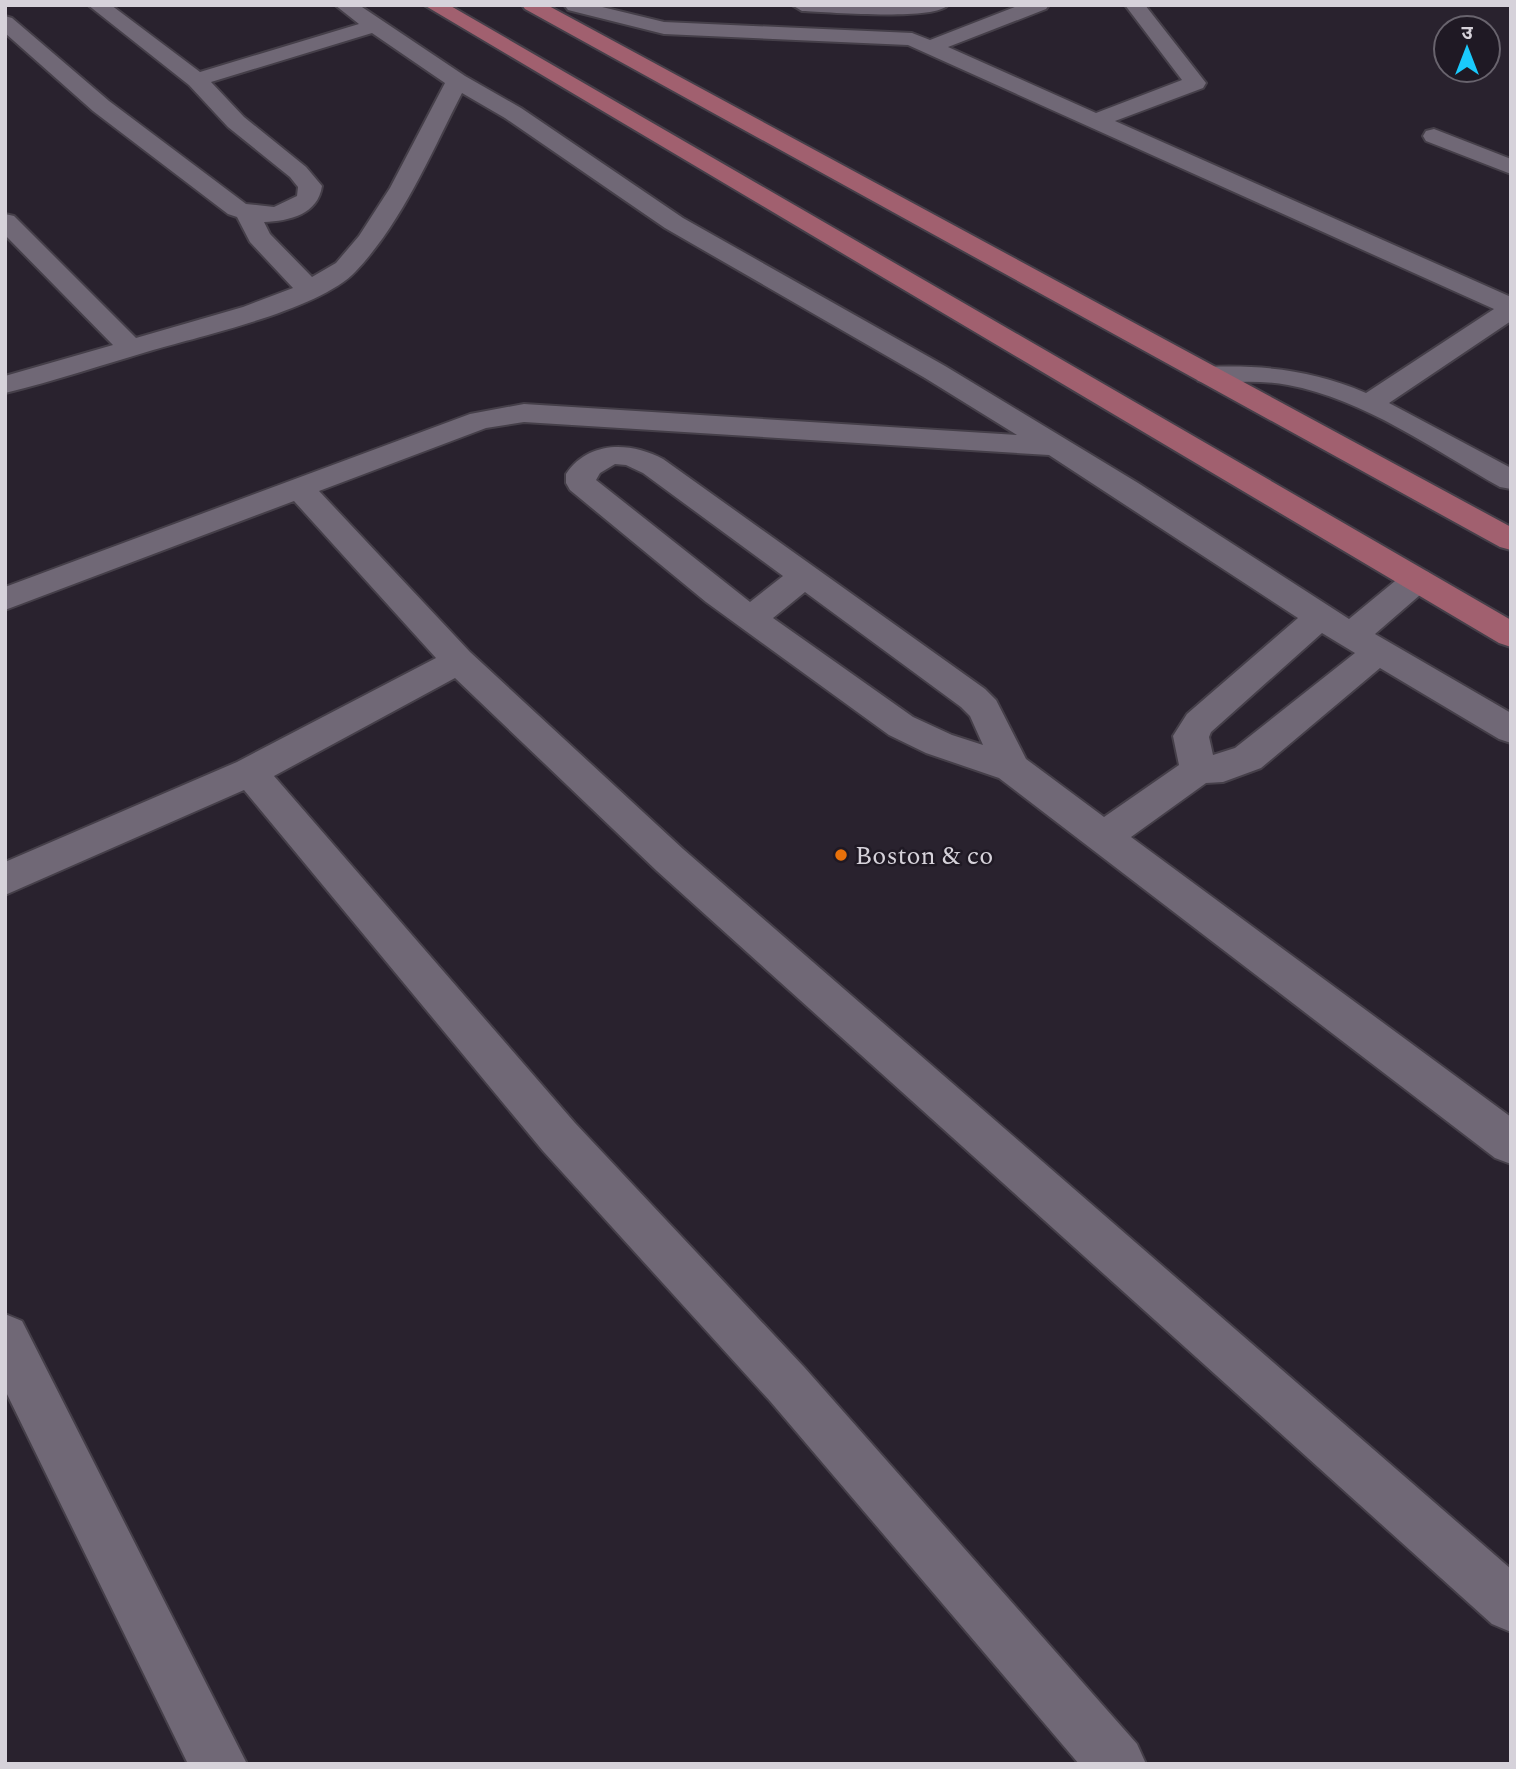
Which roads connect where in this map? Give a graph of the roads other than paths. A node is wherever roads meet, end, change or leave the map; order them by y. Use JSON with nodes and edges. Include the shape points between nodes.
{"nodes":[{"id":1,"x":98,"y":5,"type":"edge"},
{"id":2,"x":434,"y":5,"type":"edge"},
{"id":3,"x":532,"y":5,"type":"edge"},
{"id":4,"x":802,"y":5,"type":"edge"},
{"id":5,"x":938,"y":5,"type":"edge"},
{"id":6,"x":1039,"y":5,"type":"edge"},
{"id":7,"x":1135,"y":5,"type":"edge"},
{"id":8,"x":572,"y":12,"type":"edge"},
{"id":9,"x":359,"y":14,"type":"edge"},
{"id":10,"x":5,"y":22,"type":"edge"},
{"id":11,"x":930,"y":47,"type":"junction"},
{"id":12,"x":179,"y":66,"type":"junction"},
{"id":13,"x":197,"y":80,"type":"junction"},
{"id":14,"x":457,"y":81,"type":"junction"},
{"id":15,"x":1096,"y":121,"type":"junction"},
{"id":16,"x":1434,"y":136,"type":"dead end"},
{"id":17,"x":1511,"y":167,"type":"edge"},
{"id":18,"x":789,"y":179,"type":"junction"},
{"id":19,"x":248,"y":214,"type":"junction"},
{"id":20,"x":5,"y":221,"type":"edge"},
{"id":21,"x":310,"y":290,"type":"junction"},
{"id":22,"x":1511,"y":308,"type":"edge"},
{"id":23,"x":132,"y":349,"type":"junction"},
{"id":24,"x":1208,"y":375,"type":"junction"},
{"id":25,"x":5,"y":386,"type":"edge"},
{"id":26,"x":1368,"y":404,"type":"junction"},
{"id":27,"x":674,"y":421,"type":"junction"},
{"id":28,"x":1055,"y":446,"type":"junction"},
{"id":29,"x":646,"y":462,"type":"junction"},
{"id":30,"x":1511,"y":480,"type":"edge"},
{"id":31,"x":299,"y":488,"type":"junction"},
{"id":32,"x":1511,"y":540,"type":"edge"},
{"id":33,"x":804,"y":577,"type":"junction"},
{"id":34,"x":1417,"y":580,"type":"junction"},
{"id":35,"x":5,"y":599,"type":"edge"},
{"id":36,"x":1320,"y":617,"type":"junction"},
{"id":37,"x":751,"y":618,"type":"junction"},
{"id":38,"x":1511,"y":635,"type":"edge"},
{"id":39,"x":1365,"y":644,"type":"junction"},
{"id":40,"x":458,"y":661,"type":"junction"},
{"id":41,"x":1511,"y":730,"type":"edge"},
{"id":42,"x":1012,"y":768,"type":"junction"},
{"id":43,"x":1198,"y":770,"type":"junction"},
{"id":44,"x":250,"y":772,"type":"junction"},
{"id":45,"x":1104,"y":836,"type":"junction"},
{"id":46,"x":5,"y":879,"type":"edge"},
{"id":47,"x":1511,"y":1143,"type":"edge"},
{"id":48,"x":5,"y":1338,"type":"edge"},
{"id":49,"x":1511,"y":1605,"type":"edge"},
{"id":50,"x":218,"y":1764,"type":"edge"},
{"id":51,"x":1117,"y":1764,"type":"edge"}],
"edges":[{"from":1,"to":12,"type":"street"},
{"from":2,"to":18,"type":"main road"},
{"from":3,"to":8,"type":"main road"},
{"from":4,"to":5,"type":"street","via":[[891,9]]},
{"from":6,"to":11,"type":"street"},
{"from":7,"to":15,"type":"street","via":[[1195,83]]},
{"from":8,"to":11,"type":"street","via":[[664,28],[912,38]]},
{"from":8,"to":18,"type":"main road"},
{"from":9,"to":12,"type":"street"},
{"from":9,"to":13,"type":"street"},
{"from":9,"to":14,"type":"street"},
{"from":10,"to":19,"type":"street","via":[[101,106]]},
{"from":11,"to":15,"type":"street"},
{"from":12,"to":13,"type":"street"},
{"from":13,"to":19,"type":"street","via":[[236,122],[310,186],[309,199],[292,210]]},
{"from":14,"to":21,"type":"street","via":[[402,188],[368,240],[345,268]]},
{"from":14,"to":28,"type":"street","via":[[513,113],[674,223]]},
{"from":15,"to":22,"type":"street"},
{"from":16,"to":17,"type":"street"},
{"from":18,"to":24,"type":"main road"},
{"from":18,"to":34,"type":"main road"},
{"from":19,"to":21,"type":"street","via":[[259,237]]},
{"from":20,"to":23,"type":"street"},
{"from":21,"to":23,"type":"street","via":[[252,313]]},
{"from":22,"to":26,"type":"street"},
{"from":23,"to":25,"type":"street"},
{"from":24,"to":26,"type":"street","via":[[1298,379]]},
{"from":24,"to":32,"type":"main road"},
{"from":26,"to":30,"type":"street"},
{"from":27,"to":28,"type":"street"},
{"from":27,"to":29,"type":"street"},
{"from":27,"to":31,"type":"street","via":[[502,415]]},
{"from":28,"to":36,"type":"street"},
{"from":29,"to":33,"type":"street"},
{"from":29,"to":37,"type":"street","via":[[632,454],[613,454],[585,470],[580,483]]},
{"from":31,"to":35,"type":"street"},
{"from":31,"to":40,"type":"street"},
{"from":33,"to":37,"type":"street"},
{"from":33,"to":42,"type":"street","via":[[973,698],[984,709]]},
{"from":34,"to":38,"type":"main road"},
{"from":34,"to":39,"type":"street"},
{"from":36,"to":39,"type":"street"},
{"from":36,"to":43,"type":"street","via":[[1199,723],[1191,736]]},
{"from":37,"to":42,"type":"street","via":[[901,726]]},
{"from":39,"to":41,"type":"street"},
{"from":39,"to":43,"type":"street","via":[[1248,758],[1223,768]]},
{"from":40,"to":44,"type":"street"},
{"from":40,"to":49,"type":"street","via":[[670,860]]},
{"from":42,"to":45,"type":"street"},
{"from":43,"to":45,"type":"street"},
{"from":44,"to":46,"type":"street"},
{"from":44,"to":51,"type":"street","via":[[559,1137],[796,1394]]},
{"from":45,"to":47,"type":"street"},
{"from":48,"to":50,"type":"street"}]}
